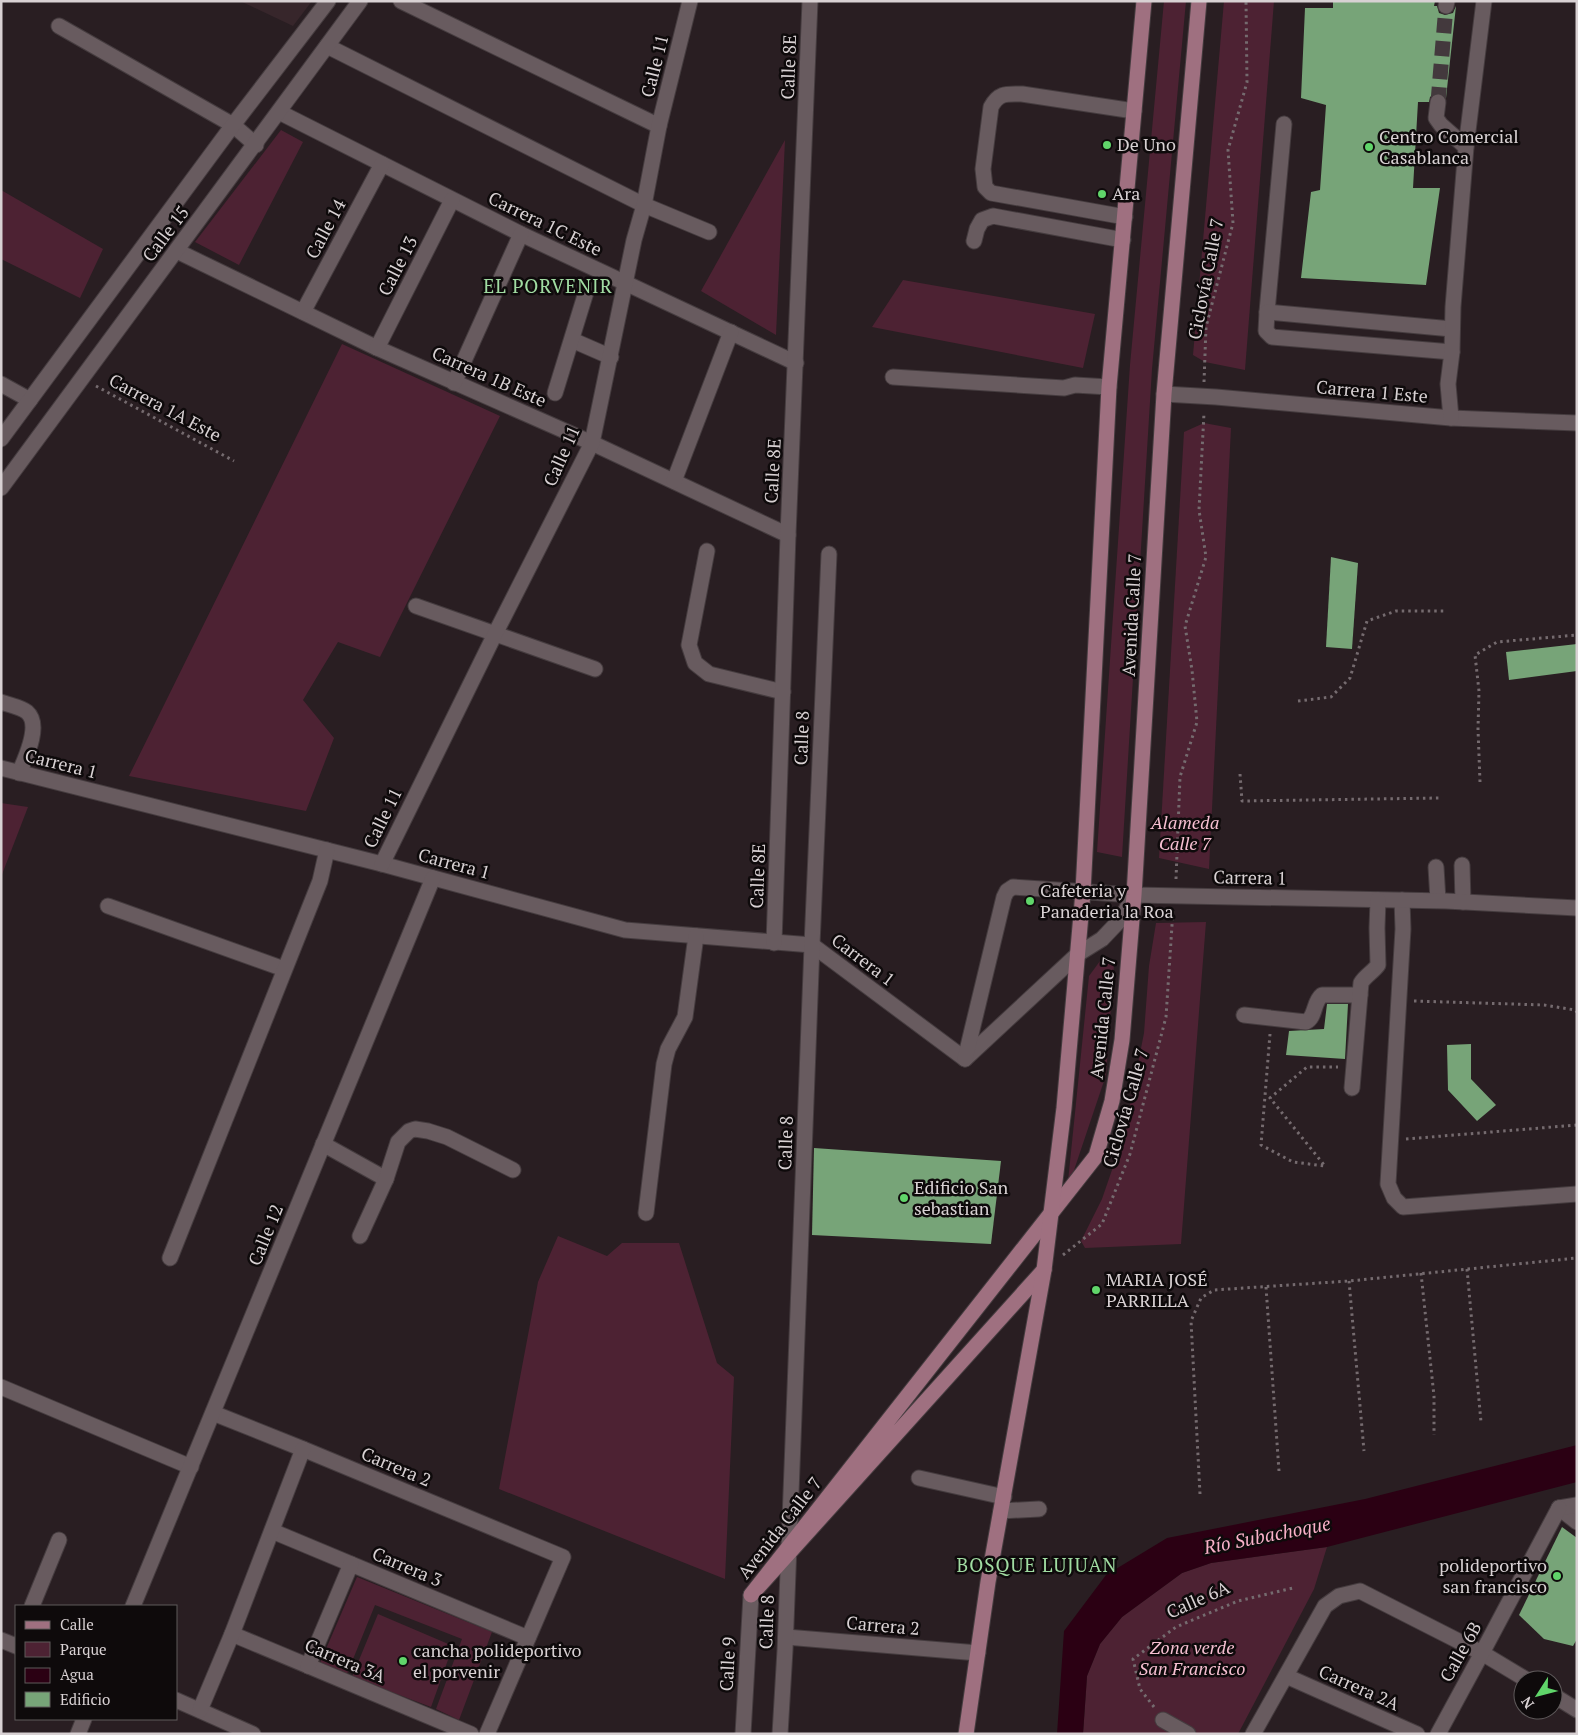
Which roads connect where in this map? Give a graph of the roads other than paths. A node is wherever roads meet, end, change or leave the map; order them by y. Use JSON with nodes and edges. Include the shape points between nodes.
{"nodes":[{"id":1,"x":328,"y":1,"type":"edge"},
{"id":2,"x":360,"y":1,"type":"edge"},
{"id":3,"x":401,"y":1,"type":"edge"},
{"id":4,"x":690,"y":1,"type":"edge"},
{"id":5,"x":810,"y":1,"type":"edge"},
{"id":6,"x":1144,"y":1,"type":"edge"},
{"id":7,"x":1199,"y":1,"type":"edge"},
{"id":8,"x":1484,"y":1,"type":"edge"},
{"id":9,"x":60,"y":26,"type":"dead end"},
{"id":10,"x":327,"y":46,"type":"junction"},
{"id":11,"x":1438,"y":102,"type":"tunnel mouth"},
{"id":12,"x":1134,"y":111,"type":"junction"},
{"id":13,"x":280,"y":112,"type":"junction"},
{"id":14,"x":1284,"y":124,"type":"dead end"},
{"id":15,"x":233,"y":126,"type":"junction"},
{"id":16,"x":659,"y":126,"type":"junction"},
{"id":17,"x":256,"y":145,"type":"junction"},
{"id":18,"x":1466,"y":147,"type":"junction"},
{"id":19,"x":382,"y":164,"type":"junction"},
{"id":20,"x":452,"y":200,"type":"junction"},
{"id":21,"x":644,"y":205,"type":"junction"},
{"id":22,"x":1125,"y":217,"type":"junction"},
{"id":23,"x":710,"y":232,"type":"dead end"},
{"id":24,"x":521,"y":234,"type":"junction"},
{"id":25,"x":1123,"y":240,"type":"junction"},
{"id":26,"x":974,"y":241,"type":"dead end"},
{"id":27,"x":177,"y":251,"type":"junction"},
{"id":28,"x":625,"y":283,"type":"junction"},
{"id":29,"x":587,"y":289,"type":"dead end"},
{"id":30,"x":303,"y":312,"type":"junction"},
{"id":31,"x":1267,"y":312,"type":"junction"},
{"id":32,"x":1452,"y":329,"type":"junction"},
{"id":33,"x":731,"y":332,"type":"junction"},
{"id":34,"x":572,"y":340,"type":"junction"},
{"id":35,"x":377,"y":348,"type":"junction"},
{"id":36,"x":1452,"y":352,"type":"junction"},
{"id":37,"x":610,"y":356,"type":"junction"},
{"id":38,"x":796,"y":363,"type":"junction"},
{"id":39,"x":893,"y":377,"type":"dead end"},
{"id":40,"x":454,"y":382,"type":"junction"},
{"id":41,"x":1,"y":384,"type":"edge"},
{"id":42,"x":1109,"y":388,"type":"junction"},
{"id":43,"x":555,"y":393,"type":"dead end"},
{"id":44,"x":1164,"y":394,"type":"junction"},
{"id":45,"x":30,"y":400,"type":"junction"},
{"id":46,"x":1451,"y":418,"type":"junction"},
{"id":47,"x":1577,"y":423,"type":"edge"},
{"id":48,"x":1,"y":439,"type":"edge"},
{"id":49,"x":592,"y":443,"type":"junction"},
{"id":50,"x":674,"y":481,"type":"junction"},
{"id":51,"x":1,"y":488,"type":"edge"},
{"id":52,"x":788,"y":535,"type":"junction"},
{"id":53,"x":707,"y":551,"type":"dead end"},
{"id":54,"x":829,"y":554,"type":"dead end"},
{"id":55,"x":416,"y":606,"type":"dead end"},
{"id":56,"x":494,"y":634,"type":"junction"},
{"id":57,"x":595,"y":669,"type":"dead end"},
{"id":58,"x":783,"y":692,"type":"junction"},
{"id":59,"x":1,"y":702,"type":"edge"},
{"id":60,"x":1,"y":768,"type":"edge"},
{"id":61,"x":20,"y":773,"type":"junction"},
{"id":62,"x":327,"y":850,"type":"junction"},
{"id":63,"x":382,"y":864,"type":"junction"},
{"id":64,"x":1462,"y":865,"type":"dead end"},
{"id":65,"x":1436,"y":867,"type":"dead end"},
{"id":66,"x":433,"y":878,"type":"junction"},
{"id":67,"x":1083,"y":892,"type":"junction"},
{"id":68,"x":1134,"y":895,"type":"junction"},
{"id":69,"x":1378,"y":900,"type":"junction"},
{"id":70,"x":1402,"y":900,"type":"junction"},
{"id":71,"x":1438,"y":900,"type":"junction"},
{"id":72,"x":1463,"y":902,"type":"junction"},
{"id":73,"x":108,"y":906,"type":"dead end"},
{"id":74,"x":1577,"y":908,"type":"edge"},
{"id":75,"x":696,"y":936,"type":"junction"},
{"id":76,"x":774,"y":943,"type":"junction"},
{"id":77,"x":812,"y":945,"type":"junction"},
{"id":78,"x":1078,"y":954,"type":"junction"},
{"id":79,"x":284,"y":969,"type":"junction"},
{"id":80,"x":1360,"y":995,"type":"junction"},
{"id":81,"x":1244,"y":1014,"type":"dead end"},
{"id":82,"x":965,"y":1059,"type":"junction"},
{"id":83,"x":1352,"y":1088,"type":"dead end"},
{"id":84,"x":323,"y":1144,"type":"junction"},
{"id":85,"x":513,"y":1170,"type":"dead end"},
{"id":86,"x":386,"y":1179,"type":"junction"},
{"id":87,"x":1577,"y":1194,"type":"edge"},
{"id":88,"x":646,"y":1213,"type":"dead end"},
{"id":89,"x":360,"y":1236,"type":"dead end"},
{"id":90,"x":170,"y":1258,"type":"dead end"},
{"id":91,"x":1044,"y":1270,"type":"junction"},
{"id":92,"x":1,"y":1387,"type":"edge"},
{"id":93,"x":213,"y":1413,"type":"junction"},
{"id":94,"x":303,"y":1449,"type":"junction"},
{"id":95,"x":191,"y":1467,"type":"junction"},
{"id":96,"x":918,"y":1478,"type":"dead end"},
{"id":97,"x":1002,"y":1504,"type":"junction"},
{"id":98,"x":1577,"y":1505,"type":"edge"},
{"id":99,"x":1559,"y":1508,"type":"junction"},
{"id":100,"x":1039,"y":1509,"type":"dead end"},
{"id":101,"x":1577,"y":1522,"type":"edge"},
{"id":102,"x":272,"y":1531,"type":"junction"},
{"id":103,"x":59,"y":1540,"type":"dead end"},
{"id":104,"x":351,"y":1564,"type":"junction"},
{"id":105,"x":751,"y":1595,"type":"junction"},
{"id":106,"x":32,"y":1605,"type":"edge"},
{"id":107,"x":133,"y":1605,"type":"edge"},
{"id":108,"x":232,"y":1634,"type":"junction"},
{"id":109,"x":786,"y":1637,"type":"junction"},
{"id":110,"x":528,"y":1638,"type":"junction"},
{"id":111,"x":1,"y":1640,"type":"edge"},
{"id":112,"x":15,"y":1645,"type":"edge"},
{"id":113,"x":1482,"y":1653,"type":"junction"},
{"id":114,"x":978,"y":1654,"type":"junction"},
{"id":115,"x":308,"y":1666,"type":"junction"},
{"id":116,"x":1513,"y":1672,"type":"edge"},
{"id":117,"x":1286,"y":1676,"type":"junction"},
{"id":118,"x":178,"y":1701,"type":"edge"},
{"id":119,"x":1563,"y":1702,"type":"edge"},
{"id":120,"x":200,"y":1710,"type":"junction"},
{"id":121,"x":1577,"y":1710,"type":"edge"},
{"id":122,"x":84,"y":1720,"type":"edge"},
{"id":123,"x":1163,"y":1720,"type":"road end"},
{"id":124,"x":78,"y":1734,"type":"edge"},
{"id":125,"x":253,"y":1734,"type":"edge"},
{"id":126,"x":471,"y":1734,"type":"edge"},
{"id":127,"x":487,"y":1734,"type":"edge"},
{"id":128,"x":744,"y":1734,"type":"edge"},
{"id":129,"x":780,"y":1734,"type":"edge"},
{"id":130,"x":966,"y":1734,"type":"edge"},
{"id":131,"x":1188,"y":1734,"type":"edge"},
{"id":132,"x":1253,"y":1734,"type":"edge"},
{"id":133,"x":1417,"y":1734,"type":"edge"},
{"id":134,"x":1438,"y":1734,"type":"edge"}],
"edges":[{"from":1,"to":15,"type":"street","name":"Calle 15"},
{"from":2,"to":10,"type":"street","name":"Calle 15"},
{"from":3,"to":16,"type":"street"},
{"from":4,"to":16,"type":"street","name":"Calle 11"},
{"from":5,"to":38,"type":"street","name":"Calle 8E"},
{"from":6,"to":12,"type":"main road","name":"Avenida Calle 7"},
{"from":7,"to":44,"type":"main road","name":"Avenida Calle 7"},
{"from":8,"to":18,"type":"street"},
{"from":9,"to":15,"type":"street"},
{"from":10,"to":13,"type":"street","name":"Calle 15"},
{"from":10,"to":21,"type":"street"},
{"from":11,"to":18,"type":"street","via":[[1436,118]]},
{"from":12,"to":22,"type":"main road","name":"Avenida Calle 7"},
{"from":12,"to":22,"type":"street","via":[[1006,94],[996,98],[991,107],[983,169],[985,187],[991,193]]},
{"from":13,"to":17,"type":"street","name":"Calle 15"},
{"from":13,"to":19,"type":"street","name":"Carrera 1C Este"},
{"from":14,"to":31,"type":"street"},
{"from":15,"to":17,"type":"street"},
{"from":15,"to":45,"type":"street","name":"Calle 15"},
{"from":16,"to":21,"type":"street","name":"Calle 11"},
{"from":17,"to":27,"type":"street","name":"Calle 15"},
{"from":18,"to":32,"type":"street"},
{"from":19,"to":20,"type":"street","name":"Carrera 1C Este"},
{"from":19,"to":30,"type":"street","name":"Calle 14"},
{"from":20,"to":24,"type":"street","name":"Carrera 1C Este"},
{"from":20,"to":35,"type":"street","name":"Calle 13"},
{"from":21,"to":23,"type":"street"},
{"from":21,"to":28,"type":"street","name":"Calle 11"},
{"from":22,"to":25,"type":"main road","name":"Avenida Calle 7"},
{"from":24,"to":28,"type":"street","name":"Carrera 1C Este"},
{"from":24,"to":40,"type":"street"},
{"from":25,"to":26,"type":"street","via":[[993,216],[982,220]]},
{"from":25,"to":42,"type":"main road","name":"Avenida Calle 7"},
{"from":27,"to":30,"type":"street","name":"Carrera 1B Este"},
{"from":27,"to":51,"type":"street","name":"Calle 15"},
{"from":28,"to":33,"type":"street","name":"Carrera 1C Este"},
{"from":28,"to":37,"type":"street","name":"Calle 11"},
{"from":29,"to":34,"type":"street"},
{"from":30,"to":35,"type":"street","name":"Carrera 1B Este"},
{"from":31,"to":32,"type":"street"},
{"from":31,"to":36,"type":"street","via":[[1266,331],[1272,337]]},
{"from":32,"to":36,"type":"street"},
{"from":33,"to":38,"type":"street","name":"Carrera 1C Este"},
{"from":33,"to":50,"type":"street"},
{"from":34,"to":37,"type":"street"},
{"from":34,"to":43,"type":"street"},
{"from":35,"to":40,"type":"street","name":"Carrera 1B Este"},
{"from":36,"to":46,"type":"street","via":[[1448,384]]},
{"from":37,"to":49,"type":"street","name":"Calle 11"},
{"from":38,"to":52,"type":"street","name":"Calle 8E"},
{"from":39,"to":42,"type":"street"},
{"from":40,"to":49,"type":"street","name":"Carrera 1B Este"},
{"from":41,"to":45,"type":"street"},
{"from":42,"to":67,"type":"main road","name":"Avenida Calle 7"},
{"from":44,"to":46,"type":"street","name":"Carrera 1 Este"},
{"from":44,"to":68,"type":"main road","name":"Avenida Calle 7"},
{"from":45,"to":48,"type":"street","name":"Calle 15"},
{"from":46,"to":47,"type":"street","name":"Carrera 1 Este"},
{"from":49,"to":50,"type":"street","name":"Carrera 1B Este"},
{"from":49,"to":56,"type":"street","name":"Calle 11"},
{"from":50,"to":52,"type":"street","name":"Carrera 1B Este"},
{"from":52,"to":58,"type":"street","name":"Calle 8E"},
{"from":53,"to":58,"type":"street","via":[[689,645],[695,663],[709,674]]},
{"from":54,"to":77,"type":"street","name":"Calle 8"},
{"from":55,"to":56,"type":"street"},
{"from":56,"to":57,"type":"street"},
{"from":56,"to":63,"type":"street","name":"Calle 11"},
{"from":58,"to":76,"type":"street","name":"Calle 8E"},
{"from":59,"to":61,"type":"street","via":[[27,712],[32,719],[34,731]]},
{"from":60,"to":61,"type":"street","name":"Carrera 1"},
{"from":61,"to":62,"type":"street","name":"Carrera 1"},
{"from":62,"to":63,"type":"street","name":"Carrera 1"},
{"from":62,"to":79,"type":"street","via":[[320,881]]},
{"from":63,"to":66,"type":"street","name":"Carrera 1"},
{"from":64,"to":72,"type":"street"},
{"from":65,"to":71,"type":"street"},
{"from":66,"to":75,"type":"street","name":"Carrera 1","via":[[625,930]]},
{"from":66,"to":84,"type":"street","name":"Calle 12"},
{"from":67,"to":68,"type":"street","name":"Carrera 1"},
{"from":67,"to":78,"type":"main road","name":"Avenida Calle 7"},
{"from":67,"to":82,"type":"street","name":"Carrera 1","via":[[1013,887],[1007,891]]},
{"from":68,"to":69,"type":"street","name":"Carrera 1"},
{"from":68,"to":78,"type":"street","via":[[1121,919],[1102,939]]},
{"from":68,"to":105,"type":"main road","name":"Avenida Calle 7","via":[[1122,1040],[1112,1101],[1096,1156]]},
{"from":69,"to":70,"type":"street","name":"Carrera 1"},
{"from":69,"to":80,"type":"street","via":[[1378,965],[1364,978]]},
{"from":70,"to":71,"type":"street","name":"Carrera 1"},
{"from":70,"to":87,"type":"street","via":[[1388,1184],[1394,1198],[1404,1207]]},
{"from":71,"to":72,"type":"street","name":"Carrera 1"},
{"from":72,"to":74,"type":"street","name":"Carrera 1"},
{"from":73,"to":79,"type":"street"},
{"from":75,"to":76,"type":"street","name":"Carrera 1"},
{"from":75,"to":88,"type":"street","via":[[685,1017],[664,1064]]},
{"from":76,"to":77,"type":"street","name":"Carrera 1"},
{"from":77,"to":82,"type":"street","name":"Carrera 1"},
{"from":77,"to":109,"type":"street","name":"Calle 8"},
{"from":78,"to":82,"type":"street"},
{"from":78,"to":91,"type":"main road","name":"Avenida Calle 7","via":[[1064,1108]]},
{"from":79,"to":90,"type":"street"},
{"from":80,"to":81,"type":"street","via":[[1322,995],[1311,1019],[1306,1022]]},
{"from":80,"to":83,"type":"street"},
{"from":84,"to":86,"type":"street"},
{"from":84,"to":93,"type":"street","name":"Calle 12"},
{"from":85,"to":86,"type":"street","via":[[447,1137],[415,1129],[398,1142]]},
{"from":86,"to":89,"type":"street"},
{"from":91,"to":97,"type":"main road","name":"Avenida Calle 7"},
{"from":91,"to":105,"type":"main road","name":"Avenida Calle 7"},
{"from":92,"to":95,"type":"street"},
{"from":93,"to":94,"type":"street","name":"Carrera 2"},
{"from":93,"to":95,"type":"street","name":"Calle 12"},
{"from":94,"to":102,"type":"street"},
{"from":94,"to":110,"type":"street","name":"Carrera 2","via":[[563,1557]]},
{"from":95,"to":107,"type":"street","name":"Calle 12"},
{"from":96,"to":97,"type":"street"},
{"from":97,"to":100,"type":"street"},
{"from":97,"to":114,"type":"main road","name":"Avenida Calle 7"},
{"from":98,"to":99,"type":"street"},
{"from":99,"to":101,"type":"street"},
{"from":99,"to":113,"type":"street","name":"Calle 6B"},
{"from":102,"to":104,"type":"street","name":"Carrera 3"},
{"from":102,"to":108,"type":"street"},
{"from":103,"to":106,"type":"street"},
{"from":104,"to":110,"type":"street","name":"Carrera 3"},
{"from":104,"to":115,"type":"street"},
{"from":105,"to":128,"type":"street","name":"Calle 9"},
{"from":108,"to":115,"type":"street","name":"Carrera 3A"},
{"from":108,"to":120,"type":"street"},
{"from":109,"to":114,"type":"street","name":"Carrera 2"},
{"from":109,"to":129,"type":"street","name":"Calle 8"},
{"from":110,"to":127,"type":"street"},
{"from":111,"to":112,"type":"street"},
{"from":113,"to":116,"type":"street"},
{"from":113,"to":117,"type":"street","via":[[1360,1591],[1339,1596],[1325,1606]]},
{"from":113,"to":134,"type":"street","name":"Calle 6B"},
{"from":114,"to":130,"type":"main road","name":"Avenida Calle 7"},
{"from":115,"to":126,"type":"street","name":"Carrera 3A"},
{"from":117,"to":132,"type":"street"},
{"from":117,"to":133,"type":"street","name":"Carrera 2A"},
{"from":118,"to":120,"type":"street"},
{"from":119,"to":121,"type":"street"},
{"from":120,"to":125,"type":"street"},
{"from":122,"to":124,"type":"street"},
{"from":123,"to":131,"type":"street"}]}
